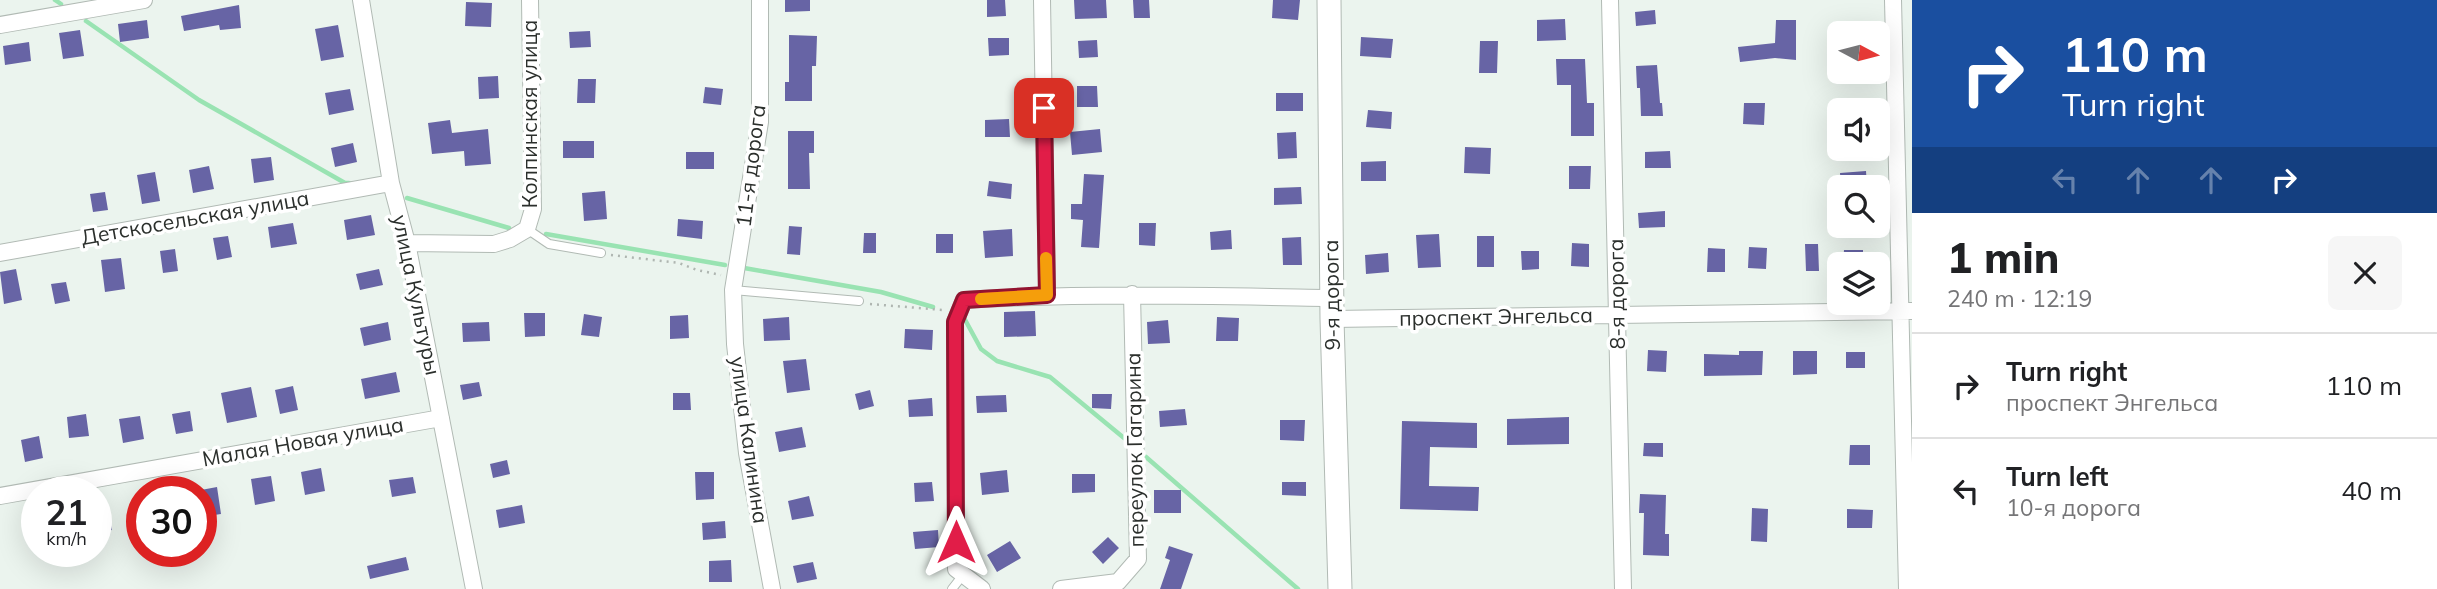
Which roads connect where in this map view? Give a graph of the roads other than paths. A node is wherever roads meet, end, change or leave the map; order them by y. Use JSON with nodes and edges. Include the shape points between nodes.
{"nodes":[{"id":1,"x":144,"y":0,"type":"edge"},
{"id":2,"x":361,"y":0,"type":"edge"},
{"id":3,"x":530,"y":0,"type":"edge"},
{"id":4,"x":760,"y":0,"type":"edge"},
{"id":5,"x":1042,"y":0,"type":"edge"},
{"id":6,"x":1329,"y":0,"type":"edge"},
{"id":7,"x":1610,"y":0,"type":"edge"},
{"id":8,"x":1894,"y":0,"type":"edge"},
{"id":9,"x":0,"y":25,"type":"edge"},
{"id":10,"x":391,"y":183,"type":"junction"},
{"id":11,"x":527,"y":229,"type":"junction"},
{"id":12,"x":407,"y":243,"type":"junction"},
{"id":13,"x":0,"y":253,"type":"edge"},
{"id":14,"x":601,"y":253,"type":"road end"},
{"id":15,"x":733,"y":290,"type":"junction"},
{"id":16,"x":1132,"y":294,"type":"junction"},
{"id":17,"x":1047,"y":295,"type":"junction"},
{"id":18,"x":859,"y":301,"type":"dead end"},
{"id":19,"x":1332,"y":309,"type":"junction"},
{"id":20,"x":1906,"y":311,"type":"edge"},
{"id":21,"x":1618,"y":316,"type":"junction"},
{"id":22,"x":441,"y":418,"type":"junction"},
{"id":23,"x":0,"y":496,"type":"edge"},
{"id":24,"x":963,"y":575,"type":"junction"},
{"id":25,"x":474,"y":589,"type":"edge"},
{"id":26,"x":772,"y":589,"type":"edge"},
{"id":27,"x":952,"y":589,"type":"edge"},
{"id":28,"x":982,"y":589,"type":"edge"},
{"id":29,"x":1061,"y":589,"type":"edge"},
{"id":30,"x":1340,"y":589,"type":"edge"},
{"id":31,"x":1623,"y":589,"type":"edge"},
{"id":32,"x":1907,"y":589,"type":"edge"}],
"edges":[{"from":1,"to":9,"type":"street"},
{"from":2,"to":10,"type":"street","name":"улица Культуры"},
{"from":3,"to":11,"type":"street","name":"Колпинская улица","via":[[533,209]]},
{"from":4,"to":15,"type":"street","name":"11-я дорога","via":[[760,122]]},
{"from":5,"to":17,"type":"street"},
{"from":6,"to":19,"type":"street","name":"9-я дорога"},
{"from":7,"to":21,"type":"street","name":"8-я дорога"},
{"from":8,"to":20,"type":"street"},
{"from":10,"to":12,"type":"street","name":"улица Культуры"},
{"from":10,"to":13,"type":"street","name":"Детскосельская улица"},
{"from":11,"to":12,"type":"street","name":"Колпинская улица","via":[[494,244]]},
{"from":11,"to":14,"type":"lane","via":[[549,244]]},
{"from":12,"to":22,"type":"street","name":"улица Культуры"},
{"from":15,"to":18,"type":"lane"},
{"from":15,"to":26,"type":"street","name":"улица Калинина","via":[[747,453]]},
{"from":16,"to":17,"type":"street","name":"проспект Энгельса"},
{"from":16,"to":19,"type":"street","name":"проспект Энгельса"},
{"from":16,"to":29,"type":"street","name":"переулок Гагарина","via":[[1138,559],[1118,582]]},
{"from":17,"to":24,"type":"street","name":"проспект Энгельса","via":[[962,304],[955,322],[956,569]]},
{"from":19,"to":21,"type":"street","name":"проспект Энгельса"},
{"from":19,"to":30,"type":"street","name":"9-я дорога"},
{"from":20,"to":21,"type":"street","name":"проспект Энгельса"},
{"from":20,"to":32,"type":"street"},
{"from":21,"to":31,"type":"street","name":"8-я дорога"},
{"from":22,"to":23,"type":"street","name":"Малая Новая улица"},
{"from":22,"to":25,"type":"street","name":"улица Культуры"},
{"from":24,"to":27,"type":"lane"},
{"from":24,"to":28,"type":"street"}]}
